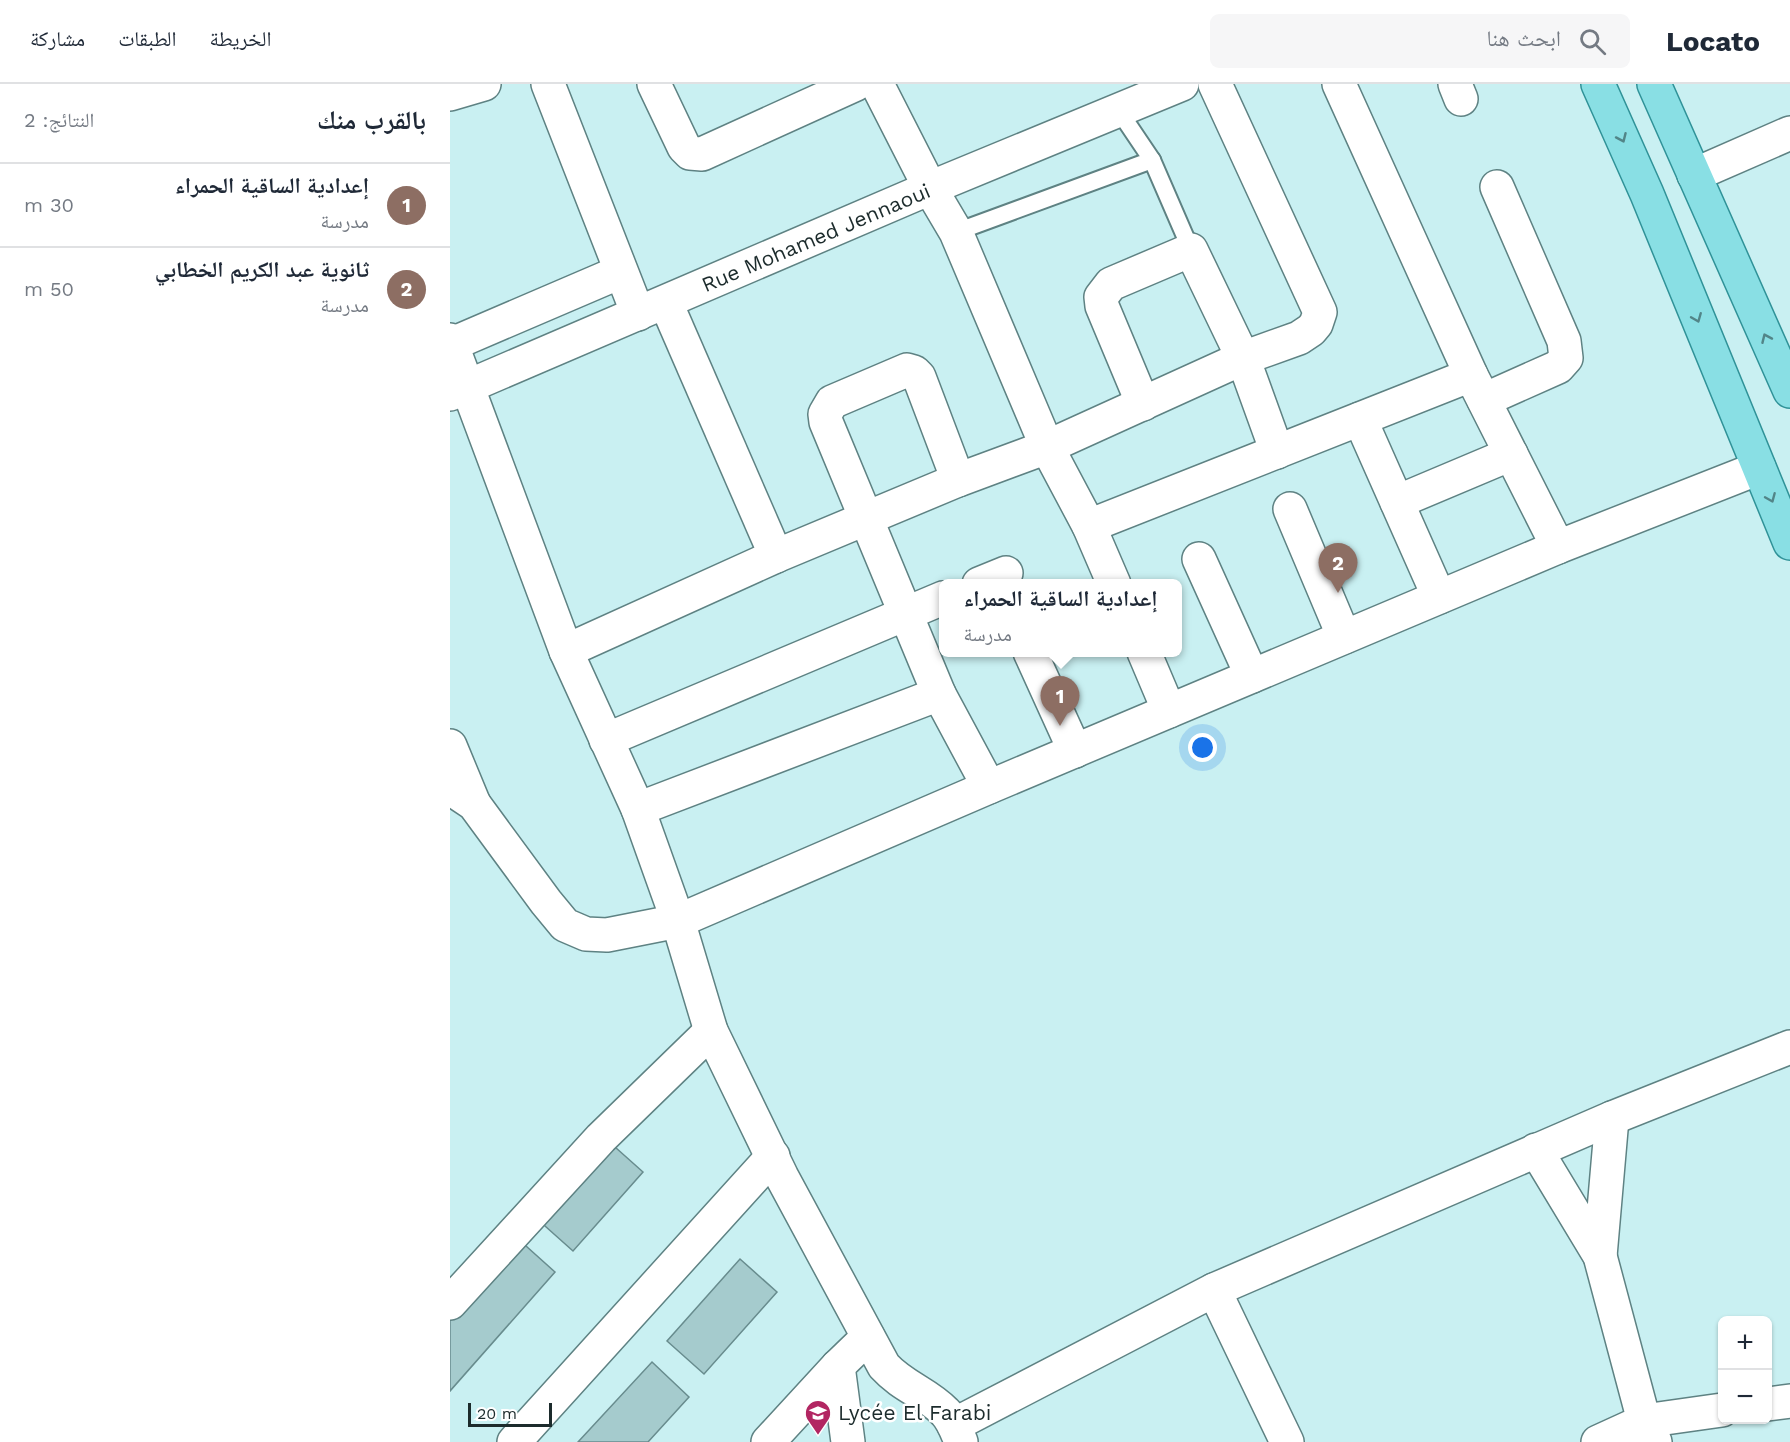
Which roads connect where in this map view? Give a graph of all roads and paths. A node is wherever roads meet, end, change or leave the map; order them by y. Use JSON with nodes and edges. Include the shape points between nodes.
{"nodes":[{"id":1,"x":484,"y":84,"type":"edge"},
{"id":2,"x":548,"y":84,"type":"edge"},
{"id":3,"x":654,"y":84,"type":"edge"},
{"id":4,"x":856,"y":84,"type":"edge"},
{"id":5,"x":877,"y":84,"type":"edge"},
{"id":6,"x":1182,"y":84,"type":"edge"},
{"id":7,"x":1215,"y":84,"type":"edge"},
{"id":8,"x":1339,"y":84,"type":"edge"},
{"id":9,"x":1598,"y":84,"type":"edge"},
{"id":10,"x":1654,"y":84,"type":"edge"},
{"id":11,"x":450,"y":94,"type":"edge"},
{"id":12,"x":1119,"y":111,"type":"junction"},
{"id":13,"x":1790,"y":133,"type":"edge"},
{"id":14,"x":1152,"y":160,"type":"junction"},
{"id":15,"x":1694,"y":175,"type":"junction"},
{"id":16,"x":1497,"y":187,"type":"dead end"},
{"id":17,"x":930,"y":188,"type":"junction"},
{"id":18,"x":956,"y":232,"type":"junction"},
{"id":19,"x":1191,"y":250,"type":"junction"},
{"id":20,"x":620,"y":272,"type":"junction"},
{"id":21,"x":652,"y":308,"type":"junction"},
{"id":22,"x":451,"y":342,"type":"edge"},
{"id":23,"x":1243,"y":358,"type":"junction"},
{"id":24,"x":1478,"y":388,"type":"junction"},
{"id":25,"x":459,"y":390,"type":"edge"},
{"id":26,"x":1790,"y":391,"type":"edge"},
{"id":27,"x":1143,"y":404,"type":"junction"},
{"id":28,"x":1360,"y":419,"type":"junction"},
{"id":29,"x":1047,"y":447,"type":"junction"},
{"id":30,"x":1277,"y":452,"type":"junction"},
{"id":31,"x":1511,"y":454,"type":"junction"},
{"id":32,"x":1759,"y":468,"type":"junction"},
{"id":33,"x":958,"y":480,"type":"junction"},
{"id":34,"x":1397,"y":502,"type":"junction"},
{"id":35,"x":1290,"y":509,"type":"dead end"},
{"id":36,"x":867,"y":518,"type":"junction"},
{"id":37,"x":1089,"y":526,"type":"junction"},
{"id":38,"x":1790,"y":543,"type":"edge"},
{"id":39,"x":1558,"y":547,"type":"junction"},
{"id":40,"x":776,"y":556,"type":"junction"},
{"id":41,"x":1199,"y":559,"type":"dead end"},
{"id":42,"x":1112,"y":579,"type":"edge"},
{"id":43,"x":1439,"y":597,"type":"junction"},
{"id":44,"x":939,"y":600,"type":"edge"},
{"id":45,"x":905,"y":614,"type":"junction"},
{"id":46,"x":1344,"y":637,"type":"junction"},
{"id":47,"x":567,"y":651,"type":"junction"},
{"id":48,"x":1032,"y":657,"type":"edge"},
{"id":49,"x":1146,"y":657,"type":"edge"},
{"id":50,"x":1252,"y":676,"type":"junction"},
{"id":51,"x":939,"y":694,"type":"junction"},
{"id":52,"x":1169,"y":711,"type":"junction"},
{"id":53,"x":606,"y":740,"type":"junction"},
{"id":54,"x":450,"y":746,"type":"edge"},
{"id":55,"x":1075,"y":751,"type":"junction"},
{"id":56,"x":989,"y":787,"type":"junction"},
{"id":57,"x":462,"y":796,"type":"edge"},
{"id":58,"x":638,"y":809,"type":"junction"},
{"id":59,"x":678,"y":921,"type":"junction"},
{"id":60,"x":711,"y":1031,"type":"junction"},
{"id":61,"x":1790,"y":1047,"type":"edge"},
{"id":62,"x":1612,"y":1118,"type":"junction"},
{"id":63,"x":1536,"y":1150,"type":"junction"},
{"id":64,"x":778,"y":1166,"type":"junction"},
{"id":65,"x":1600,"y":1256,"type":"junction"},
{"id":66,"x":1214,"y":1290,"type":"junction"},
{"id":67,"x":450,"y":1303,"type":"edge"},
{"id":68,"x":868,"y":1337,"type":"junction"},
{"id":69,"x":838,"y":1366,"type":"junction"},
{"id":70,"x":1790,"y":1401,"type":"edge"},
{"id":71,"x":1772,"y":1403,"type":"edge"},
{"id":72,"x":1718,"y":1411,"type":"edge"},
{"id":73,"x":1649,"y":1432,"type":"edge"},
{"id":74,"x":958,"y":1434,"type":"edge"},
{"id":75,"x":514,"y":1442,"type":"edge"},
{"id":76,"x":541,"y":1442,"type":"edge"},
{"id":77,"x":768,"y":1442,"type":"edge"},
{"id":78,"x":848,"y":1442,"type":"edge"},
{"id":79,"x":1287,"y":1442,"type":"edge"},
{"id":80,"x":1598,"y":1442,"type":"edge"}],
"edges":[{"from":1,"to":11,"type":"street"},
{"from":2,"to":20,"type":"street"},
{"from":3,"to":4,"type":"street","via":[[684,147],[690,153],[702,154]]},
{"from":5,"to":17,"type":"street"},
{"from":6,"to":12,"type":"street","name":"Rue Mohamed Jennaoui"},
{"from":7,"to":23,"type":"street","via":[[1320,312],[1316,324],[1305,334]]},
{"from":8,"to":24,"type":"street"},
{"from":9,"to":32,"type":"main road","one_way":true},
{"from":10,"to":15,"type":"main road"},
{"from":12,"to":14,"type":"lane"},
{"from":12,"to":17,"type":"street","name":"Rue Mohamed Jennaoui"},
{"from":13,"to":15,"type":"street"},
{"from":14,"to":18,"type":"lane"},
{"from":14,"to":19,"type":"lane"},
{"from":26,"to":15,"type":"main road","one_way":true},
{"from":16,"to":24,"type":"street","via":[[1564,341],[1566,358],[1558,368]]},
{"from":17,"to":18,"type":"street"},
{"from":17,"to":21,"type":"street","name":"Rue Mohamed Jennaoui"},
{"from":18,"to":29,"type":"street"},
{"from":19,"to":23,"type":"street"},
{"from":19,"to":27,"type":"street","via":[[1111,284],[1101,297]]},
{"from":20,"to":21,"type":"street"},
{"from":20,"to":22,"type":"street"},
{"from":21,"to":25,"type":"street","name":"Rue Mohamed Jennaoui"},
{"from":21,"to":40,"type":"street"},
{"from":22,"to":25,"type":"street"},
{"from":23,"to":27,"type":"street"},
{"from":23,"to":30,"type":"street"},
{"from":24,"to":28,"type":"street"},
{"from":24,"to":31,"type":"street"},
{"from":25,"to":47,"type":"street"},
{"from":27,"to":29,"type":"street"},
{"from":28,"to":30,"type":"street"},
{"from":28,"to":34,"type":"street"},
{"from":29,"to":33,"type":"street"},
{"from":29,"to":37,"type":"street"},
{"from":30,"to":37,"type":"street"},
{"from":31,"to":34,"type":"street"},
{"from":31,"to":39,"type":"street"},
{"from":32,"to":38,"type":"main road","one_way":true},
{"from":32,"to":39,"type":"street"},
{"from":33,"to":36,"type":"street"},
{"from":33,"to":36,"type":"street","via":[[919,377],[907,370],[832,402],[825,414]]},
{"from":34,"to":43,"type":"street"},
{"from":35,"to":46,"type":"street"},
{"from":36,"to":40,"type":"street"},
{"from":36,"to":45,"type":"street"},
{"from":37,"to":42,"type":"street"},
{"from":39,"to":43,"type":"street"},
{"from":40,"to":47,"type":"street"},
{"from":41,"to":50,"type":"street"},
{"from":43,"to":46,"type":"street"},
{"from":44,"to":45,"type":"street"},
{"from":45,"to":51,"type":"street"},
{"from":45,"to":53,"type":"street"},
{"from":46,"to":50,"type":"street"},
{"from":47,"to":53,"type":"street"},
{"from":48,"to":55,"type":"street"},
{"from":49,"to":52,"type":"street"},
{"from":50,"to":52,"type":"street"},
{"from":51,"to":56,"type":"street"},
{"from":51,"to":58,"type":"street"},
{"from":52,"to":55,"type":"street"},
{"from":53,"to":58,"type":"street"},
{"from":54,"to":57,"type":"street"},
{"from":55,"to":56,"type":"street"},
{"from":56,"to":59,"type":"street"},
{"from":57,"to":59,"type":"street","via":[[565,925],[586,934],[608,935]]},
{"from":58,"to":59,"type":"street"},
{"from":59,"to":60,"type":"street"},
{"from":60,"to":64,"type":"street"},
{"from":60,"to":67,"type":"street","via":[[601,1138]]},
{"from":61,"to":62,"type":"street"},
{"from":62,"to":63,"type":"street"},
{"from":62,"to":65,"type":"street"},
{"from":63,"to":65,"type":"street"},
{"from":63,"to":66,"type":"street"},
{"from":64,"to":68,"type":"street"},
{"from":64,"to":75,"type":"street"},
{"from":64,"to":76,"type":"street"},
{"from":65,"to":73,"type":"street"},
{"from":66,"to":74,"type":"street"},
{"from":66,"to":79,"type":"street"},
{"from":68,"to":69,"type":"street"},
{"from":68,"to":74,"type":"street","via":[[896,1379],[947,1413]]},
{"from":69,"to":77,"type":"street"},
{"from":69,"to":78,"type":"street"},
{"from":70,"to":71,"type":"street"},
{"from":72,"to":73,"type":"street"},
{"from":73,"to":80,"type":"street"}]}
